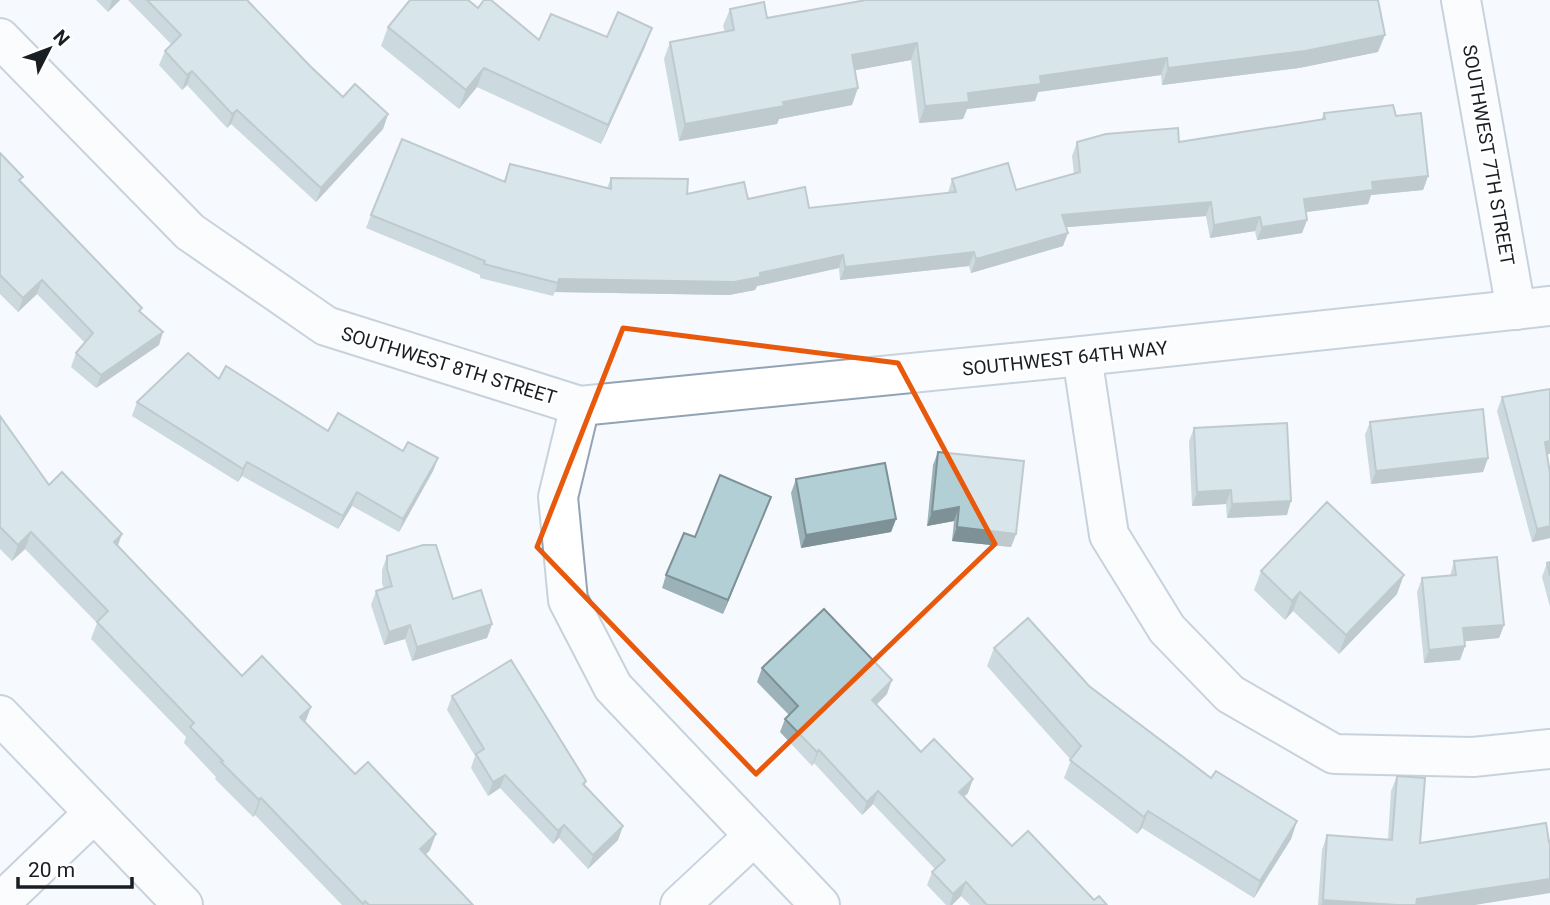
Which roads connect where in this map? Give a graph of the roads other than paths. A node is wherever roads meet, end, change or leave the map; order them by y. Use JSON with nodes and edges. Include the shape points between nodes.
{"nodes":[{"id":1,"x":1461,"y":0,"type":"edge"},
{"id":2,"x":0,"y":38,"type":"edge"},
{"id":3,"x":1533,"y":308,"type":"edge"},
{"id":4,"x":1082,"y":356,"type":"junction"},
{"id":5,"x":580,"y":406,"type":"junction"},
{"id":6,"x":0,"y":716,"type":"edge"},
{"id":7,"x":1550,"y":749,"type":"edge"},
{"id":8,"x":94,"y":813,"type":"junction"},
{"id":9,"x":754,"y":836,"type":"junction"},
{"id":10,"x":0,"y":903,"type":"edge"},
{"id":11,"x":183,"y":905,"type":"edge"},
{"id":12,"x":680,"y":905,"type":"edge"},
{"id":13,"x":820,"y":905,"type":"edge"}],
"edges":[{"from":1,"to":3,"type":"street","name":"SOUTHWEST 7TH STREET"},
{"from":2,"to":5,"type":"street","name":"SOUTHWEST 8TH STREET","via":[[190,232],[326,326]]},
{"from":3,"to":4,"type":"street","name":"SOUTHWEST 64TH WAY"},
{"from":4,"to":5,"type":"street","name":"SOUTHWEST 64TH WAY"},
{"from":4,"to":7,"type":"street","via":[[1109,534],[1167,629],[1230,694],[1334,754],[1473,757]]},
{"from":5,"to":9,"type":"street","name":"SOUTHWEST 8TH STREET","via":[[558,497],[568,600],[613,687]]},
{"from":6,"to":8,"type":"street"},
{"from":8,"to":10,"type":"street"},
{"from":8,"to":11,"type":"street"},
{"from":9,"to":12,"type":"street"},
{"from":9,"to":13,"type":"street","name":"SOUTHWEST 8TH STREET"}]}
